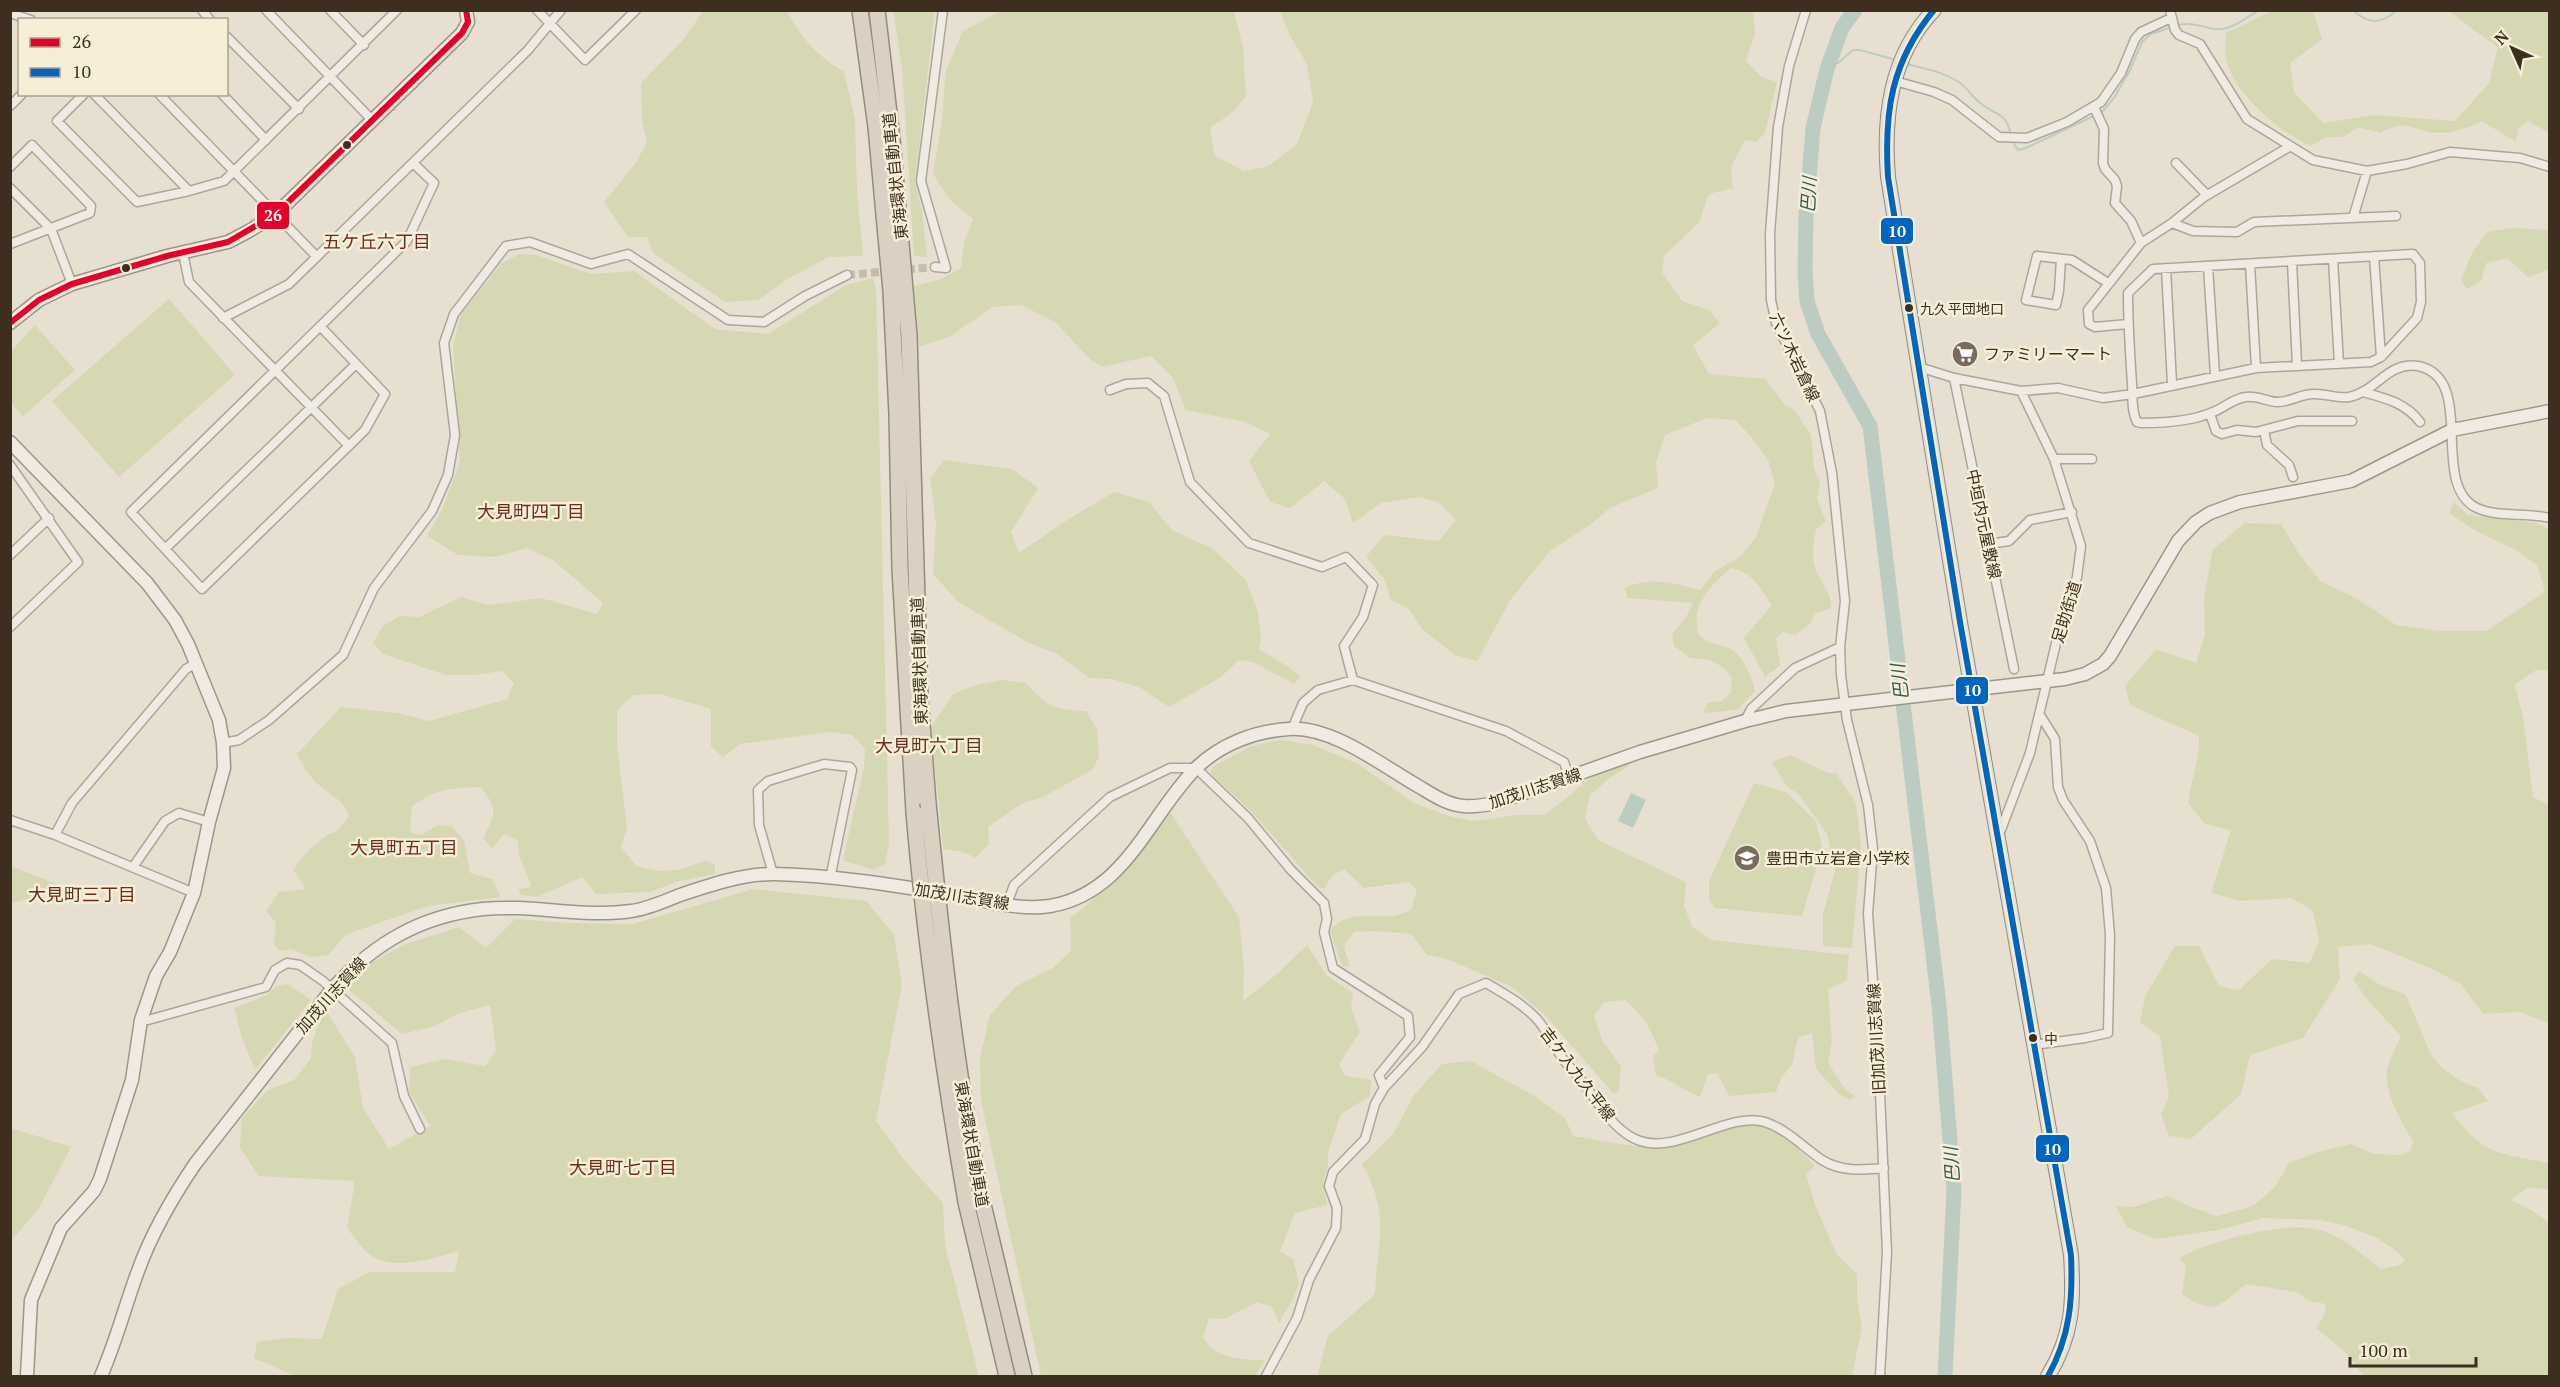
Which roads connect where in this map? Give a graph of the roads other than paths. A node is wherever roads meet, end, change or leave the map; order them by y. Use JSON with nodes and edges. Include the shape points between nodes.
{"nodes":[{"id":1,"x":266,"y":10,"type":"edge"},
{"id":2,"x":330,"y":10,"type":"edge"},
{"id":3,"x":397,"y":10,"type":"edge"},
{"id":4,"x":466,"y":10,"type":"edge"},
{"id":5,"x":537,"y":10,"type":"edge"},
{"id":6,"x":561,"y":10,"type":"edge"},
{"id":7,"x":636,"y":10,"type":"edge"},
{"id":8,"x":860,"y":10,"type":"edge"},
{"id":9,"x":877,"y":10,"type":"edge"},
{"id":10,"x":943,"y":10,"type":"edge"},
{"id":11,"x":1806,"y":10,"type":"edge"},
{"id":12,"x":1934,"y":10,"type":"edge"},
{"id":13,"x":10,"y":13,"type":"edge"},
{"id":14,"x":2170,"y":14,"type":"edge"},
{"id":15,"x":25,"y":18,"type":"edge"},
{"id":16,"x":549,"y":22,"type":"junction"},
{"id":17,"x":228,"y":38,"type":"edge"},
{"id":18,"x":364,"y":45,"type":"junction"},
{"id":19,"x":332,"y":77,"type":"junction"},
{"id":20,"x":1895,"y":81,"type":"junction"},
{"id":21,"x":82,"y":96,"type":"edge"},
{"id":22,"x":96,"y":96,"type":"edge"},
{"id":23,"x":161,"y":96,"type":"edge"},
{"id":24,"x":224,"y":96,"type":"edge"},
{"id":25,"x":2094,"y":107,"type":"junction"},
{"id":26,"x":298,"y":109,"type":"junction"},
{"id":27,"x":372,"y":120,"type":"junction"},
{"id":28,"x":266,"y":140,"type":"junction"},
{"id":29,"x":2289,"y":147,"type":"junction"},
{"id":30,"x":413,"y":163,"type":"junction"},
{"id":31,"x":2176,"y":163,"type":"dead end"},
{"id":32,"x":10,"y":167,"type":"edge"},
{"id":33,"x":2550,"y":167,"type":"edge"},
{"id":34,"x":234,"y":171,"type":"junction"},
{"id":35,"x":2367,"y":171,"type":"junction"},
{"id":36,"x":10,"y":188,"type":"edge"},
{"id":37,"x":189,"y":191,"type":"junction"},
{"id":38,"x":2207,"y":195,"type":"junction"},
{"id":39,"x":276,"y":214,"type":"junction"},
{"id":40,"x":2396,"y":216,"type":"dead end"},
{"id":41,"x":2353,"y":218,"type":"junction"},
{"id":42,"x":2172,"y":223,"type":"junction"},
{"id":43,"x":51,"y":228,"type":"junction"},
{"id":44,"x":2141,"y":243,"type":"junction"},
{"id":45,"x":10,"y":244,"type":"edge"},
{"id":46,"x":183,"y":253,"type":"junction"},
{"id":47,"x":2374,"y":256,"type":"junction"},
{"id":48,"x":317,"y":257,"type":"junction"},
{"id":49,"x":2061,"y":259,"type":"junction"},
{"id":50,"x":2333,"y":259,"type":"junction"},
{"id":51,"x":2292,"y":262,"type":"junction"},
{"id":52,"x":2250,"y":264,"type":"junction"},
{"id":53,"x":2208,"y":266,"type":"junction"},
{"id":54,"x":934,"y":267,"type":"dead end"},
{"id":55,"x":2166,"y":268,"type":"junction"},
{"id":56,"x":847,"y":275,"type":"tunnel mouth"},
{"id":57,"x":2108,"y":283,"type":"junction"},
{"id":58,"x":72,"y":284,"type":"junction"},
{"id":59,"x":223,"y":318,"type":"junction"},
{"id":60,"x":10,"y":323,"type":"edge"},
{"id":61,"x":2128,"y":324,"type":"junction"},
{"id":62,"x":320,"y":326,"type":"junction"},
{"id":63,"x":2381,"y":357,"type":"junction"},
{"id":64,"x":356,"y":364,"type":"junction"},
{"id":65,"x":2339,"y":364,"type":"junction"},
{"id":66,"x":2297,"y":365,"type":"junction"},
{"id":67,"x":1919,"y":367,"type":"junction"},
{"id":68,"x":2256,"y":368,"type":"junction"},
{"id":69,"x":275,"y":371,"type":"junction"},
{"id":70,"x":2214,"y":375,"type":"junction"},
{"id":71,"x":1954,"y":378,"type":"junction"},
{"id":72,"x":2172,"y":384,"type":"junction"},
{"id":73,"x":1110,"y":390,"type":"dead end"},
{"id":74,"x":2020,"y":391,"type":"junction"},
{"id":75,"x":2363,"y":392,"type":"junction"},
{"id":76,"x":2133,"y":394,"type":"junction"},
{"id":77,"x":312,"y":408,"type":"junction"},
{"id":78,"x":2550,"y":411,"type":"edge"},
{"id":79,"x":2210,"y":414,"type":"junction"},
{"id":80,"x":2352,"y":421,"type":"dead end"},
{"id":81,"x":2420,"y":422,"type":"dead end"},
{"id":82,"x":2264,"y":430,"type":"junction"},
{"id":83,"x":2452,"y":430,"type":"junction"},
{"id":84,"x":10,"y":442,"type":"edge"},
{"id":85,"x":349,"y":446,"type":"junction"},
{"id":86,"x":2054,"y":459,"type":"junction"},
{"id":87,"x":2092,"y":459,"type":"dead end"},
{"id":88,"x":10,"y":465,"type":"edge"},
{"id":89,"x":18,"y":473,"type":"junction"},
{"id":90,"x":2294,"y":477,"type":"dead end"},
{"id":91,"x":10,"y":480,"type":"edge"},
{"id":92,"x":2072,"y":512,"type":"junction"},
{"id":93,"x":49,"y":518,"type":"junction"},
{"id":94,"x":2550,"y":518,"type":"edge"},
{"id":95,"x":1989,"y":544,"type":"junction"},
{"id":96,"x":165,"y":549,"type":"junction"},
{"id":97,"x":10,"y":555,"type":"edge"},
{"id":98,"x":10,"y":627,"type":"edge"},
{"id":99,"x":1840,"y":647,"type":"junction"},
{"id":100,"x":196,"y":663,"type":"junction"},
{"id":101,"x":2014,"y":669,"type":"dead end"},
{"id":102,"x":1353,"y":680,"type":"junction"},
{"id":103,"x":2047,"y":681,"type":"junction"},
{"id":104,"x":1972,"y":691,"type":"junction"},
{"id":105,"x":1849,"y":704,"type":"junction"},
{"id":106,"x":2040,"y":715,"type":"junction"},
{"id":107,"x":1745,"y":721,"type":"junction"},
{"id":108,"x":1292,"y":729,"type":"junction"},
{"id":109,"x":223,"y":743,"type":"junction"},
{"id":110,"x":1196,"y":768,"type":"junction"},
{"id":111,"x":1569,"y":777,"type":"junction"},
{"id":112,"x":10,"y":820,"type":"edge"},
{"id":113,"x":209,"y":822,"type":"junction"},
{"id":114,"x":55,"y":835,"type":"junction"},
{"id":115,"x":1998,"y":835,"type":"junction"},
{"id":116,"x":133,"y":867,"type":"junction"},
{"id":117,"x":773,"y":874,"type":"junction"},
{"id":118,"x":830,"y":879,"type":"junction"},
{"id":119,"x":194,"y":894,"type":"junction"},
{"id":120,"x":1007,"y":904,"type":"junction"},
{"id":121,"x":333,"y":988,"type":"junction"},
{"id":122,"x":141,"y":1020,"type":"junction"},
{"id":123,"x":2034,"y":1045,"type":"junction"},
{"id":124,"x":1384,"y":1088,"type":"junction"},
{"id":125,"x":420,"y":1129,"type":"dead end"},
{"id":126,"x":1884,"y":1168,"type":"junction"},
{"id":127,"x":27,"y":1377,"type":"edge"},
{"id":128,"x":101,"y":1377,"type":"edge"},
{"id":129,"x":1007,"y":1377,"type":"edge"},
{"id":130,"x":1024,"y":1377,"type":"edge"},
{"id":131,"x":1266,"y":1377,"type":"edge"},
{"id":132,"x":1880,"y":1377,"type":"edge"},
{"id":133,"x":2048,"y":1377,"type":"edge"}],
"edges":[{"from":1,"to":19,"type":"street"},
{"from":2,"to":18,"type":"street"},
{"from":3,"to":18,"type":"street"},
{"from":4,"to":27,"type":"street","via":[[468,22],[462,33]]},
{"from":5,"to":16,"type":"street"},
{"from":6,"to":16,"type":"street"},
{"from":7,"to":16,"type":"street","via":[[585,60]]},
{"from":8,"to":129,"type":"highway","name":"東海環状自動車道","bridge":true,"via":[[876,127],[891,291],[902,614],[919,871],[966,1202]]},
{"from":9,"to":130,"type":"highway","name":"東海環状自動車道","bridge":true,"via":[[909,336],[920,698],[940,927],[981,1196]]},
{"from":10,"to":54,"type":"street","via":[[921,181],[946,268]]},
{"from":11,"to":99,"type":"street","name":"六ツ木岩倉線","via":[[1789,66],[1778,127],[1770,234],[1771,300],[1776,323],[1820,411],[1832,473],[1845,601]]},
{"from":12,"to":20,"type":"main road","via":[[1905,51]]},
{"from":13,"to":15,"type":"street"},
{"from":14,"to":25,"type":"street","via":[[2135,39],[2121,73]]},
{"from":14,"to":29,"type":"street","via":[[2179,35],[2200,44],[2210,56],[2247,119]]},
{"from":16,"to":30,"type":"street","via":[[528,51]]},
{"from":17,"to":26,"type":"street"},
{"from":18,"to":19,"type":"street"},
{"from":19,"to":26,"type":"street"},
{"from":19,"to":27,"type":"street"},
{"from":20,"to":25,"type":"street","via":[[1952,100],[1999,137],[2027,138]]},
{"from":20,"to":67,"type":"main road","via":[[1887,118],[1888,177]]},
{"from":21,"to":37,"type":"street","via":[[57,121],[138,202]]},
{"from":22,"to":37,"type":"street"},
{"from":23,"to":34,"type":"street"},
{"from":24,"to":28,"type":"street"},
{"from":25,"to":44,"type":"street","via":[[2104,129],[2103,163],[2117,186],[2115,203],[2131,221]]},
{"from":26,"to":28,"type":"street"},
{"from":27,"to":39,"type":"street"},
{"from":28,"to":34,"type":"street"},
{"from":29,"to":35,"type":"street","via":[[2323,164]]},
{"from":29,"to":38,"type":"street"},
{"from":30,"to":48,"type":"street"},
{"from":30,"to":62,"type":"street","via":[[434,183],[407,241]]},
{"from":31,"to":38,"type":"street"},
{"from":32,"to":43,"type":"street","via":[[32,145],[91,206],[90,213]]},
{"from":33,"to":35,"type":"street","via":[[2520,158],[2451,152]]},
{"from":34,"to":37,"type":"street","via":[[224,181]]},
{"from":34,"to":39,"type":"street"},
{"from":35,"to":41,"type":"street"},
{"from":36,"to":43,"type":"street"},
{"from":38,"to":42,"type":"street"},
{"from":39,"to":46,"type":"street","via":[[228,242]]},
{"from":39,"to":48,"type":"street"},
{"from":40,"to":41,"type":"street"},
{"from":41,"to":42,"type":"street","via":[[2254,222],[2237,232],[2193,231]]},
{"from":42,"to":44,"type":"street"},
{"from":43,"to":45,"type":"street"},
{"from":43,"to":58,"type":"street"},
{"from":44,"to":57,"type":"street"},
{"from":46,"to":58,"type":"street"},
{"from":46,"to":59,"type":"street","via":[[189,282]]},
{"from":47,"to":50,"type":"street"},
{"from":47,"to":63,"type":"street"},
{"from":47,"to":63,"type":"street","via":[[2413,254],[2420,262],[2421,302],[2417,318]]},
{"from":48,"to":59,"type":"street","via":[[289,284]]},
{"from":49,"to":49,"type":"street","via":[[2037,256],[2026,300],[2056,305]]},
{"from":49,"to":57,"type":"street","via":[[2072,260]]},
{"from":50,"to":51,"type":"street"},
{"from":50,"to":65,"type":"street"},
{"from":51,"to":52,"type":"street"},
{"from":51,"to":66,"type":"street"},
{"from":52,"to":53,"type":"street"},
{"from":52,"to":68,"type":"street"},
{"from":53,"to":55,"type":"street"},
{"from":53,"to":70,"type":"street"},
{"from":55,"to":61,"type":"street","via":[[2153,269],[2128,293]]},
{"from":55,"to":72,"type":"street"},
{"from":56,"to":109,"type":"street","via":[[764,322],[728,320],[628,254],[591,264],[530,242],[506,246],[454,314],[444,343],[455,435],[448,475],[432,511],[374,588],[343,655],[269,720],[239,740]]},
{"from":57,"to":61,"type":"street","via":[[2088,310],[2089,324]]},
{"from":58,"to":60,"type":"street","via":[[39,300]]},
{"from":59,"to":69,"type":"street"},
{"from":61,"to":76,"type":"street"},
{"from":62,"to":64,"type":"street"},
{"from":62,"to":69,"type":"street"},
{"from":63,"to":65,"type":"street","via":[[2371,362]]},
{"from":64,"to":77,"type":"street"},
{"from":64,"to":85,"type":"street","via":[[385,394],[365,430]]},
{"from":65,"to":66,"type":"street"},
{"from":66,"to":68,"type":"street"},
{"from":67,"to":71,"type":"street"},
{"from":67,"to":104,"type":"main road"},
{"from":68,"to":70,"type":"street"},
{"from":69,"to":77,"type":"street"},
{"from":69,"to":96,"type":"street","via":[[131,512]]},
{"from":70,"to":72,"type":"street"},
{"from":71,"to":74,"type":"street"},
{"from":71,"to":95,"type":"street","name":"中垣内元屋敷線"},
{"from":72,"to":76,"type":"street"},
{"from":73,"to":102,"type":"street","via":[[1126,384],[1148,383],[1164,396],[1190,482],[1249,543],[1322,567],[1346,557],[1372,585],[1363,617],[1344,646]]},
{"from":74,"to":76,"type":"street","via":[[2058,388],[2103,398]]},
{"from":74,"to":86,"type":"street","name":"足助街道"},
{"from":75,"to":79,"type":"street","via":[[2344,398],[2311,394],[2280,402],[2246,397]]},
{"from":75,"to":81,"type":"street","via":[[2400,404]]},
{"from":75,"to":83,"type":"street","via":[[2398,367],[2425,368],[2442,385]]},
{"from":76,"to":79,"type":"street","via":[[2133,416],[2137,422]]},
{"from":77,"to":85,"type":"street"},
{"from":77,"to":96,"type":"street"},
{"from":78,"to":83,"type":"street","name":"加茂川志賀線"},
{"from":79,"to":82,"type":"street","via":[[2216,431],[2222,434]]},
{"from":80,"to":82,"type":"street","via":[[2298,421]]},
{"from":82,"to":90,"type":"street","via":[[2267,445],[2289,465]]},
{"from":83,"to":94,"type":"street","via":[[2457,484],[2468,501],[2478,508]]},
{"from":83,"to":103,"type":"street","name":"加茂川志賀線","via":[[2351,481],[2240,502],[2210,513],[2178,541],[2118,646],[2103,664],[2085,674]]},
{"from":84,"to":100,"type":"street","via":[[147,583],[175,620]]},
{"from":85,"to":96,"type":"street","via":[[202,589]]},
{"from":86,"to":87,"type":"street"},
{"from":86,"to":92,"type":"street","name":"足助街道"},
{"from":88,"to":89,"type":"street"},
{"from":89,"to":91,"type":"street"},
{"from":89,"to":93,"type":"street"},
{"from":92,"to":95,"type":"street","via":[[2030,520],[2009,541]]},
{"from":92,"to":103,"type":"street","name":"足助街道","via":[[2081,546],[2078,577]]},
{"from":93,"to":97,"type":"street"},
{"from":93,"to":98,"type":"street","via":[[78,561]]},
{"from":95,"to":101,"type":"street","name":"中垣内元屋敷線"},
{"from":99,"to":105,"type":"street","name":"六ツ木岩倉線"},
{"from":99,"to":107,"type":"street","via":[[1795,668],[1751,709]]},
{"from":100,"to":109,"type":"street","via":[[219,720]]},
{"from":100,"to":114,"type":"street","via":[[186,669],[72,803]]},
{"from":102,"to":108,"type":"street","via":[[1318,690],[1303,703]]},
{"from":102,"to":111,"type":"street","via":[[1506,731],[1564,762]]},
{"from":103,"to":104,"type":"street","name":"加茂川志賀線"},
{"from":103,"to":106,"type":"street","name":"足助街道"},
{"from":104,"to":105,"type":"street","name":"加茂川志賀線"},
{"from":104,"to":115,"type":"main road"},
{"from":105,"to":107,"type":"street","name":"加茂川志賀線","via":[[1786,711]]},
{"from":105,"to":126,"type":"street","name":"旧加茂川志賀線","via":[[1873,849],[1868,914]]},
{"from":106,"to":115,"type":"street","name":"足助街道","via":[[2030,753]]},
{"from":106,"to":123,"type":"street","via":[[2055,739],[2058,787],[2090,841],[2106,888],[2110,935],[2108,1033]]},
{"from":107,"to":111,"type":"street","name":"加茂川志賀線"},
{"from":108,"to":110,"type":"street","name":"加茂川志賀線","via":[[1236,741]]},
{"from":108,"to":111,"type":"street","name":"加茂川志賀線","via":[[1346,744],[1446,802],[1462,806],[1496,803]]},
{"from":109,"to":113,"type":"street","via":[[224,768]]},
{"from":110,"to":120,"type":"street","via":[[1170,768],[1110,796],[1014,885]]},
{"from":110,"to":120,"type":"street","name":"加茂川志賀線","via":[[1125,861],[1086,896],[1047,906]]},
{"from":110,"to":124,"type":"street","via":[[1248,818],[1324,903],[1328,919],[1324,932],[1333,968],[1408,1016],[1410,1037],[1379,1075]]},
{"from":112,"to":114,"type":"street"},
{"from":113,"to":116,"type":"street","via":[[179,813],[165,821]]},
{"from":113,"to":119,"type":"street"},
{"from":114,"to":116,"type":"street"},
{"from":115,"to":123,"type":"main road"},
{"from":116,"to":119,"type":"street"},
{"from":117,"to":118,"type":"street","name":"加茂川志賀線"},
{"from":117,"to":118,"type":"street","via":[[759,825],[758,790],[768,781],[824,764],[852,770]]},
{"from":117,"to":121,"type":"street","name":"加茂川志賀線","via":[[727,880],[634,911],[600,914],[484,909],[441,918],[401,933],[374,949]]},
{"from":118,"to":120,"type":"street","name":"加茂川志賀線"},
{"from":119,"to":122,"type":"street","via":[[156,976]]},
{"from":121,"to":122,"type":"street","via":[[300,965],[287,963],[275,970],[266,987]]},
{"from":121,"to":125,"type":"street","via":[[392,1043],[404,1096]]},
{"from":121,"to":128,"type":"street","name":"加茂川志賀線","via":[[176,1192],[138,1271]]},
{"from":122,"to":127,"type":"street","via":[[132,1080],[100,1179],[61,1228],[31,1300]]},
{"from":123,"to":133,"type":"main road","via":[[2073,1280],[2070,1325],[2060,1357]]},
{"from":124,"to":126,"type":"street","name":"吉ケ入九久平線","via":[[1422,1047],[1459,994],[1486,983],[1536,1018],[1564,1060],[1628,1136],[1642,1142],[1659,1142],[1742,1122],[1762,1121],[1794,1137],[1823,1161],[1861,1171]]},
{"from":124,"to":131,"type":"street","via":[[1365,1138],[1333,1172],[1329,1186],[1337,1208],[1336,1228]]},
{"from":126,"to":132,"type":"street","name":"旧加茂川志賀線","via":[[1887,1282]]}]}
